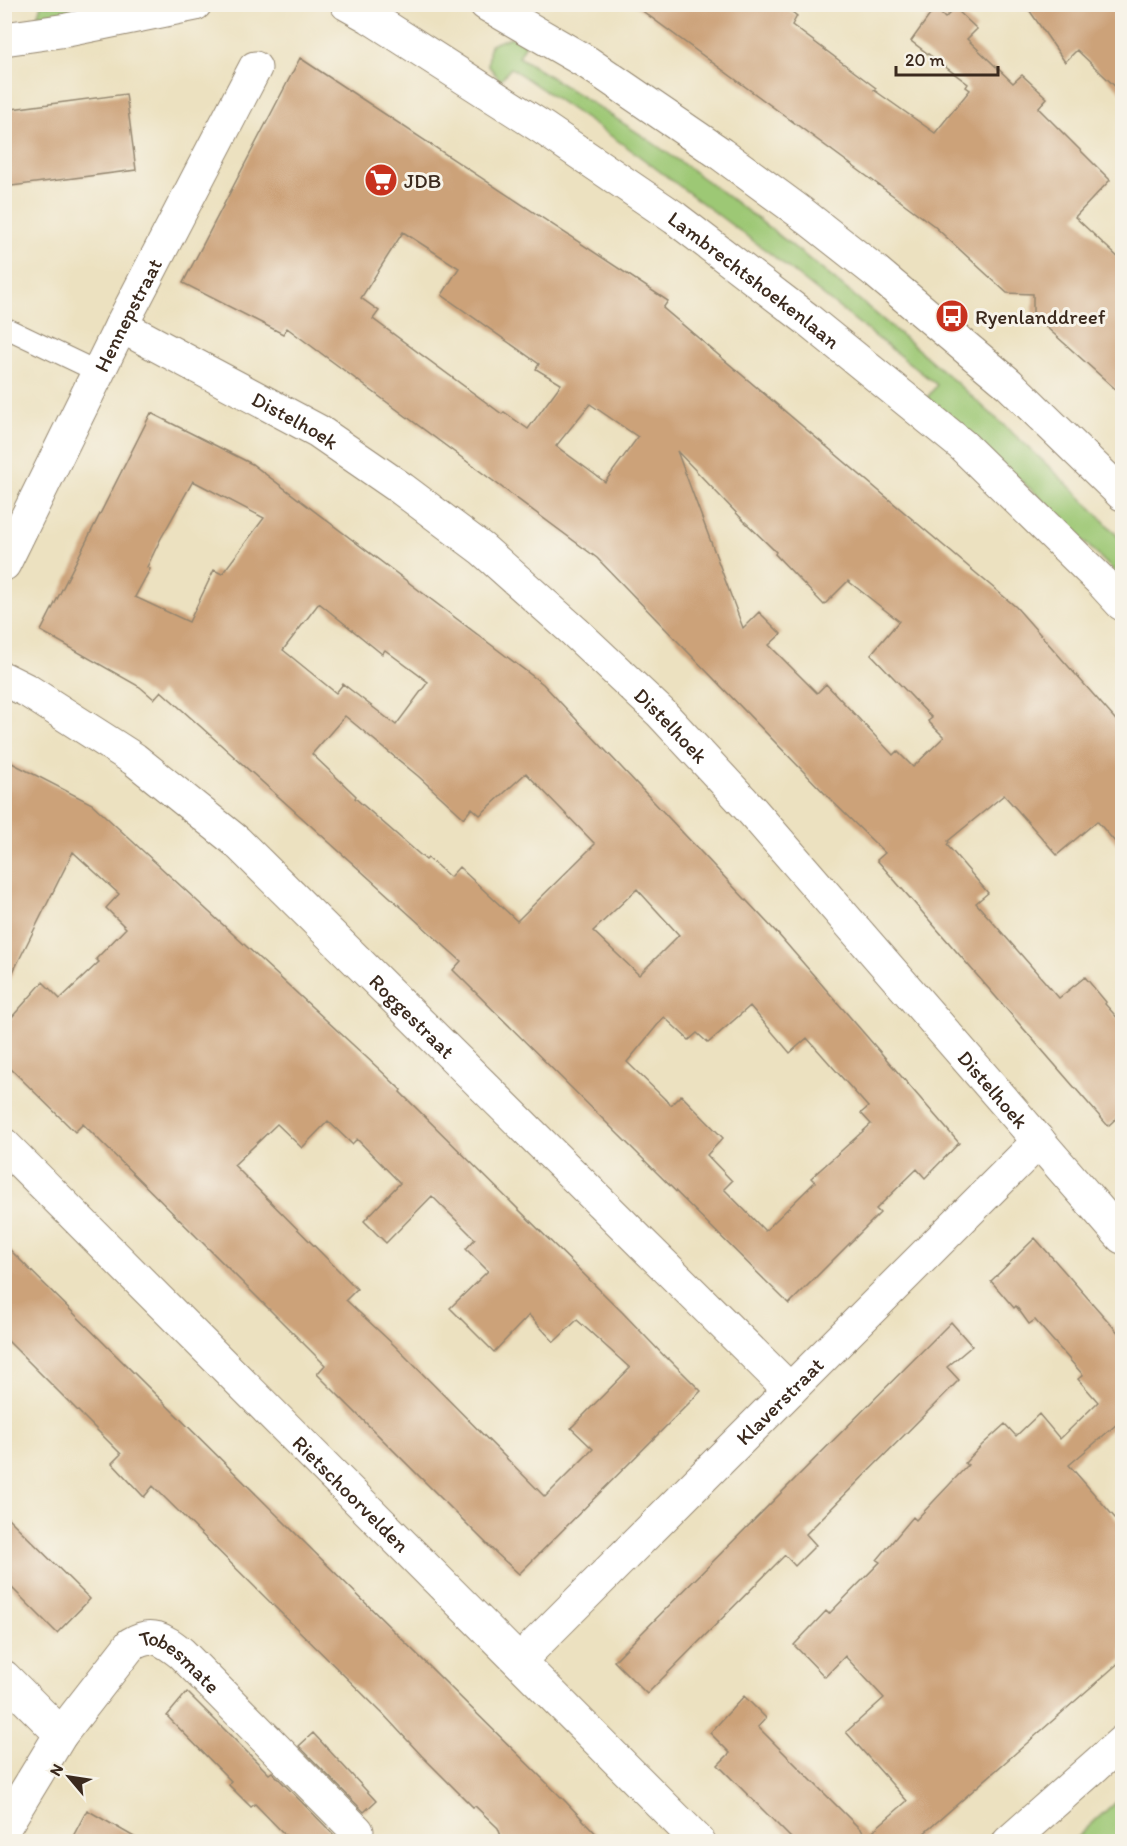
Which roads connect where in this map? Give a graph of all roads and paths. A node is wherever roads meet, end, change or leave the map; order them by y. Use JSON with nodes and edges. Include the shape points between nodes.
{"nodes":[{"id":1,"x":195,"y":4,"type":"edge"},
{"id":2,"x":486,"y":4,"type":"edge"},
{"id":3,"x":365,"y":9,"type":"edge"},
{"id":4,"x":4,"y":39,"type":"edge"},
{"id":5,"x":255,"y":68,"type":"dead end"},
{"id":6,"x":122,"y":326,"type":"junction"},
{"id":7,"x":4,"y":327,"type":"edge"},
{"id":8,"x":98,"y":372,"type":"junction"},
{"id":9,"x":1122,"y":494,"type":"edge"},
{"id":10,"x":4,"y":564,"type":"edge"},
{"id":11,"x":1122,"y":604,"type":"edge"},
{"id":12,"x":4,"y":679,"type":"edge"},
{"id":13,"x":1039,"y":1141,"type":"junction"},
{"id":14,"x":4,"y":1145,"type":"edge"},
{"id":15,"x":1122,"y":1237,"type":"edge"},
{"id":16,"x":790,"y":1390,"type":"junction"},
{"id":17,"x":519,"y":1661,"type":"junction"},
{"id":18,"x":4,"y":1677,"type":"edge"},
{"id":19,"x":61,"y":1734,"type":"junction"},
{"id":20,"x":1122,"y":1742,"type":"edge"},
{"id":21,"x":4,"y":1828,"type":"edge"},
{"id":22,"x":357,"y":1831,"type":"dead end"},
{"id":23,"x":699,"y":1842,"type":"edge"},
{"id":24,"x":1009,"y":1842,"type":"edge"}],
"edges":[{"from":1,"to":4,"type":"street"},
{"from":2,"to":9,"type":"street","via":[[588,63],[800,212],[1009,384]]},
{"from":3,"to":11,"type":"street","name":"Lambrechtshoekenlaan","via":[[675,218],[807,319],[962,445]]},
{"from":5,"to":6,"type":"street","name":"Hennepstraat"},
{"from":6,"to":8,"type":"street","name":"Hennepstraat"},
{"from":6,"to":13,"type":"street","name":"Distelhoek","via":[[318,430],[482,549],[567,624],[661,712],[753,812]]},
{"from":7,"to":8,"type":"lane"},
{"from":8,"to":10,"type":"street","name":"Hennepstraat"},
{"from":12,"to":16,"type":"street","name":"Roggestraat","via":[[134,759],[236,841]]},
{"from":13,"to":15,"type":"street","name":"Distelhoek"},
{"from":13,"to":16,"type":"street","name":"Klaverstraat"},
{"from":14,"to":17,"type":"street","name":"Rietschoorvelden"},
{"from":16,"to":17,"type":"street","name":"Klaverstraat"},
{"from":17,"to":23,"type":"street","name":"Rietschoorvelden"},
{"from":18,"to":19,"type":"street"},
{"from":19,"to":21,"type":"street","name":"Tobesmate"},
{"from":19,"to":22,"type":"street","name":"Tobesmate","via":[[130,1644],[142,1637],[154,1637],[181,1653]]},
{"from":20,"to":24,"type":"street"}]}
